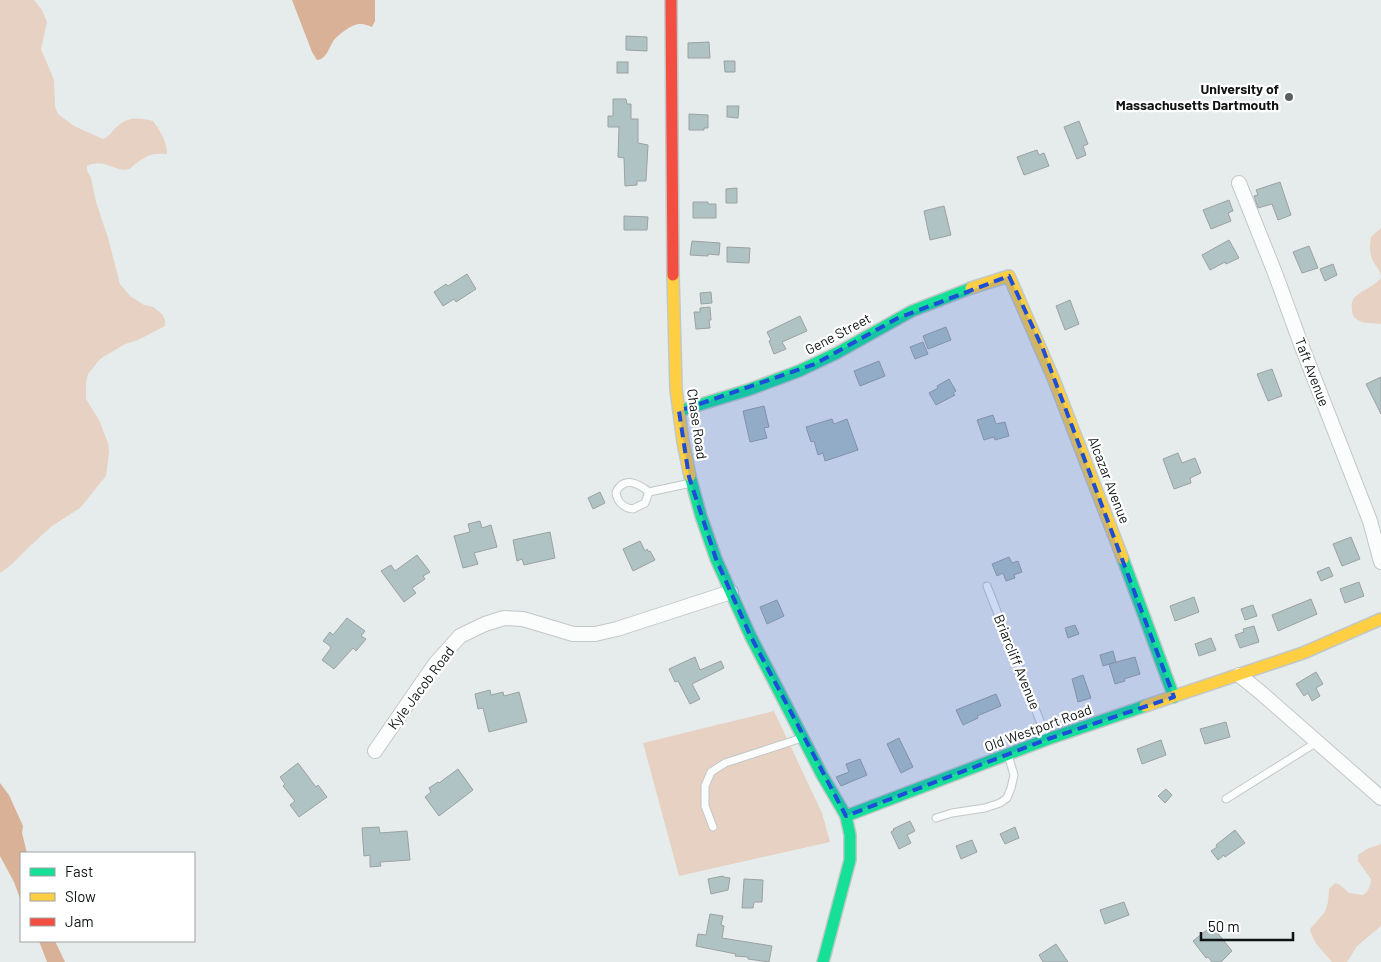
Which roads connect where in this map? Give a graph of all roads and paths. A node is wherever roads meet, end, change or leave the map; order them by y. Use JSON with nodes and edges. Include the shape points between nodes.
{"nodes":[{"id":1,"x":670,"y":0,"type":"edge"},
{"id":2,"x":1239,"y":184,"type":"dead end"},
{"id":3,"x":1009,"y":276,"type":"joint"},
{"id":4,"x":679,"y":411,"type":"junction"},
{"id":5,"x":691,"y":483,"type":"junction"},
{"id":6,"x":649,"y":492,"type":"junction"},
{"id":7,"x":1381,"y":562,"type":"edge"},
{"id":8,"x":987,"y":586,"type":"dead end"},
{"id":9,"x":731,"y":592,"type":"junction"},
{"id":10,"x":1381,"y":619,"type":"edge"},
{"id":11,"x":1239,"y":675,"type":"junction"},
{"id":12,"x":1174,"y":697,"type":"junction"},
{"id":13,"x":802,"y":738,"type":"junction"},
{"id":14,"x":1048,"y":739,"type":"junction"},
{"id":15,"x":1317,"y":742,"type":"junction"},
{"id":16,"x":375,"y":751,"type":"dead end"},
{"id":17,"x":1008,"y":754,"type":"junction"},
{"id":18,"x":1381,"y":798,"type":"edge"},
{"id":19,"x":1226,"y":799,"type":"dead end"},
{"id":20,"x":846,"y":816,"type":"junction"},
{"id":21,"x":936,"y":818,"type":"dead end"},
{"id":22,"x":713,"y":827,"type":"dead end"},
{"id":23,"x":823,"y":962,"type":"edge"}],
"edges":[{"from":1,"to":4,"type":"street","name":"Chase Road","via":[[673,327]]},
{"from":2,"to":7,"type":"street","name":"Taft Avenue","via":[[1370,521]]},
{"from":3,"to":4,"type":"street","name":"Gene Street","via":[[898,318],[815,364]]},
{"from":3,"to":12,"type":"street","name":"Alcazar Avenue","via":[[1043,349]]},
{"from":4,"to":5,"type":"street","name":"Chase Road"},
{"from":5,"to":6,"type":"lane"},
{"from":5,"to":9,"type":"street","name":"Chase Road","via":[[707,534]]},
{"from":6,"to":6,"type":"lane","via":[[632,482],[624,483],[616,492],[622,505],[633,510],[645,503]]},
{"from":8,"to":14,"type":"lane","name":"Briarcliff Avenue"},
{"from":9,"to":13,"type":"street","name":"Chase Road"},
{"from":9,"to":16,"type":"street","name":"Kyle Jacob Road","via":[[595,634],[573,634],[523,619],[504,618],[485,624],[460,636],[436,664]]},
{"from":10,"to":11,"type":"street","name":"Old Westport Road","via":[[1303,653]]},
{"from":11,"to":12,"type":"street","name":"Old Westport Road"},
{"from":11,"to":15,"type":"street"},
{"from":12,"to":14,"type":"street","name":"Old Westport Road"},
{"from":13,"to":20,"type":"street","name":"Chase Road"},
{"from":13,"to":22,"type":"lane","via":[[725,763],[711,772],[705,786],[705,806]]},
{"from":14,"to":17,"type":"street","name":"Old Westport Road"},
{"from":15,"to":18,"type":"street"},
{"from":15,"to":19,"type":"lane"},
{"from":17,"to":20,"type":"street","name":"Old Westport Road"},
{"from":17,"to":21,"type":"lane","via":[[1014,775],[1007,798],[985,808]]},
{"from":20,"to":23,"type":"street","via":[[850,860]]}]}
